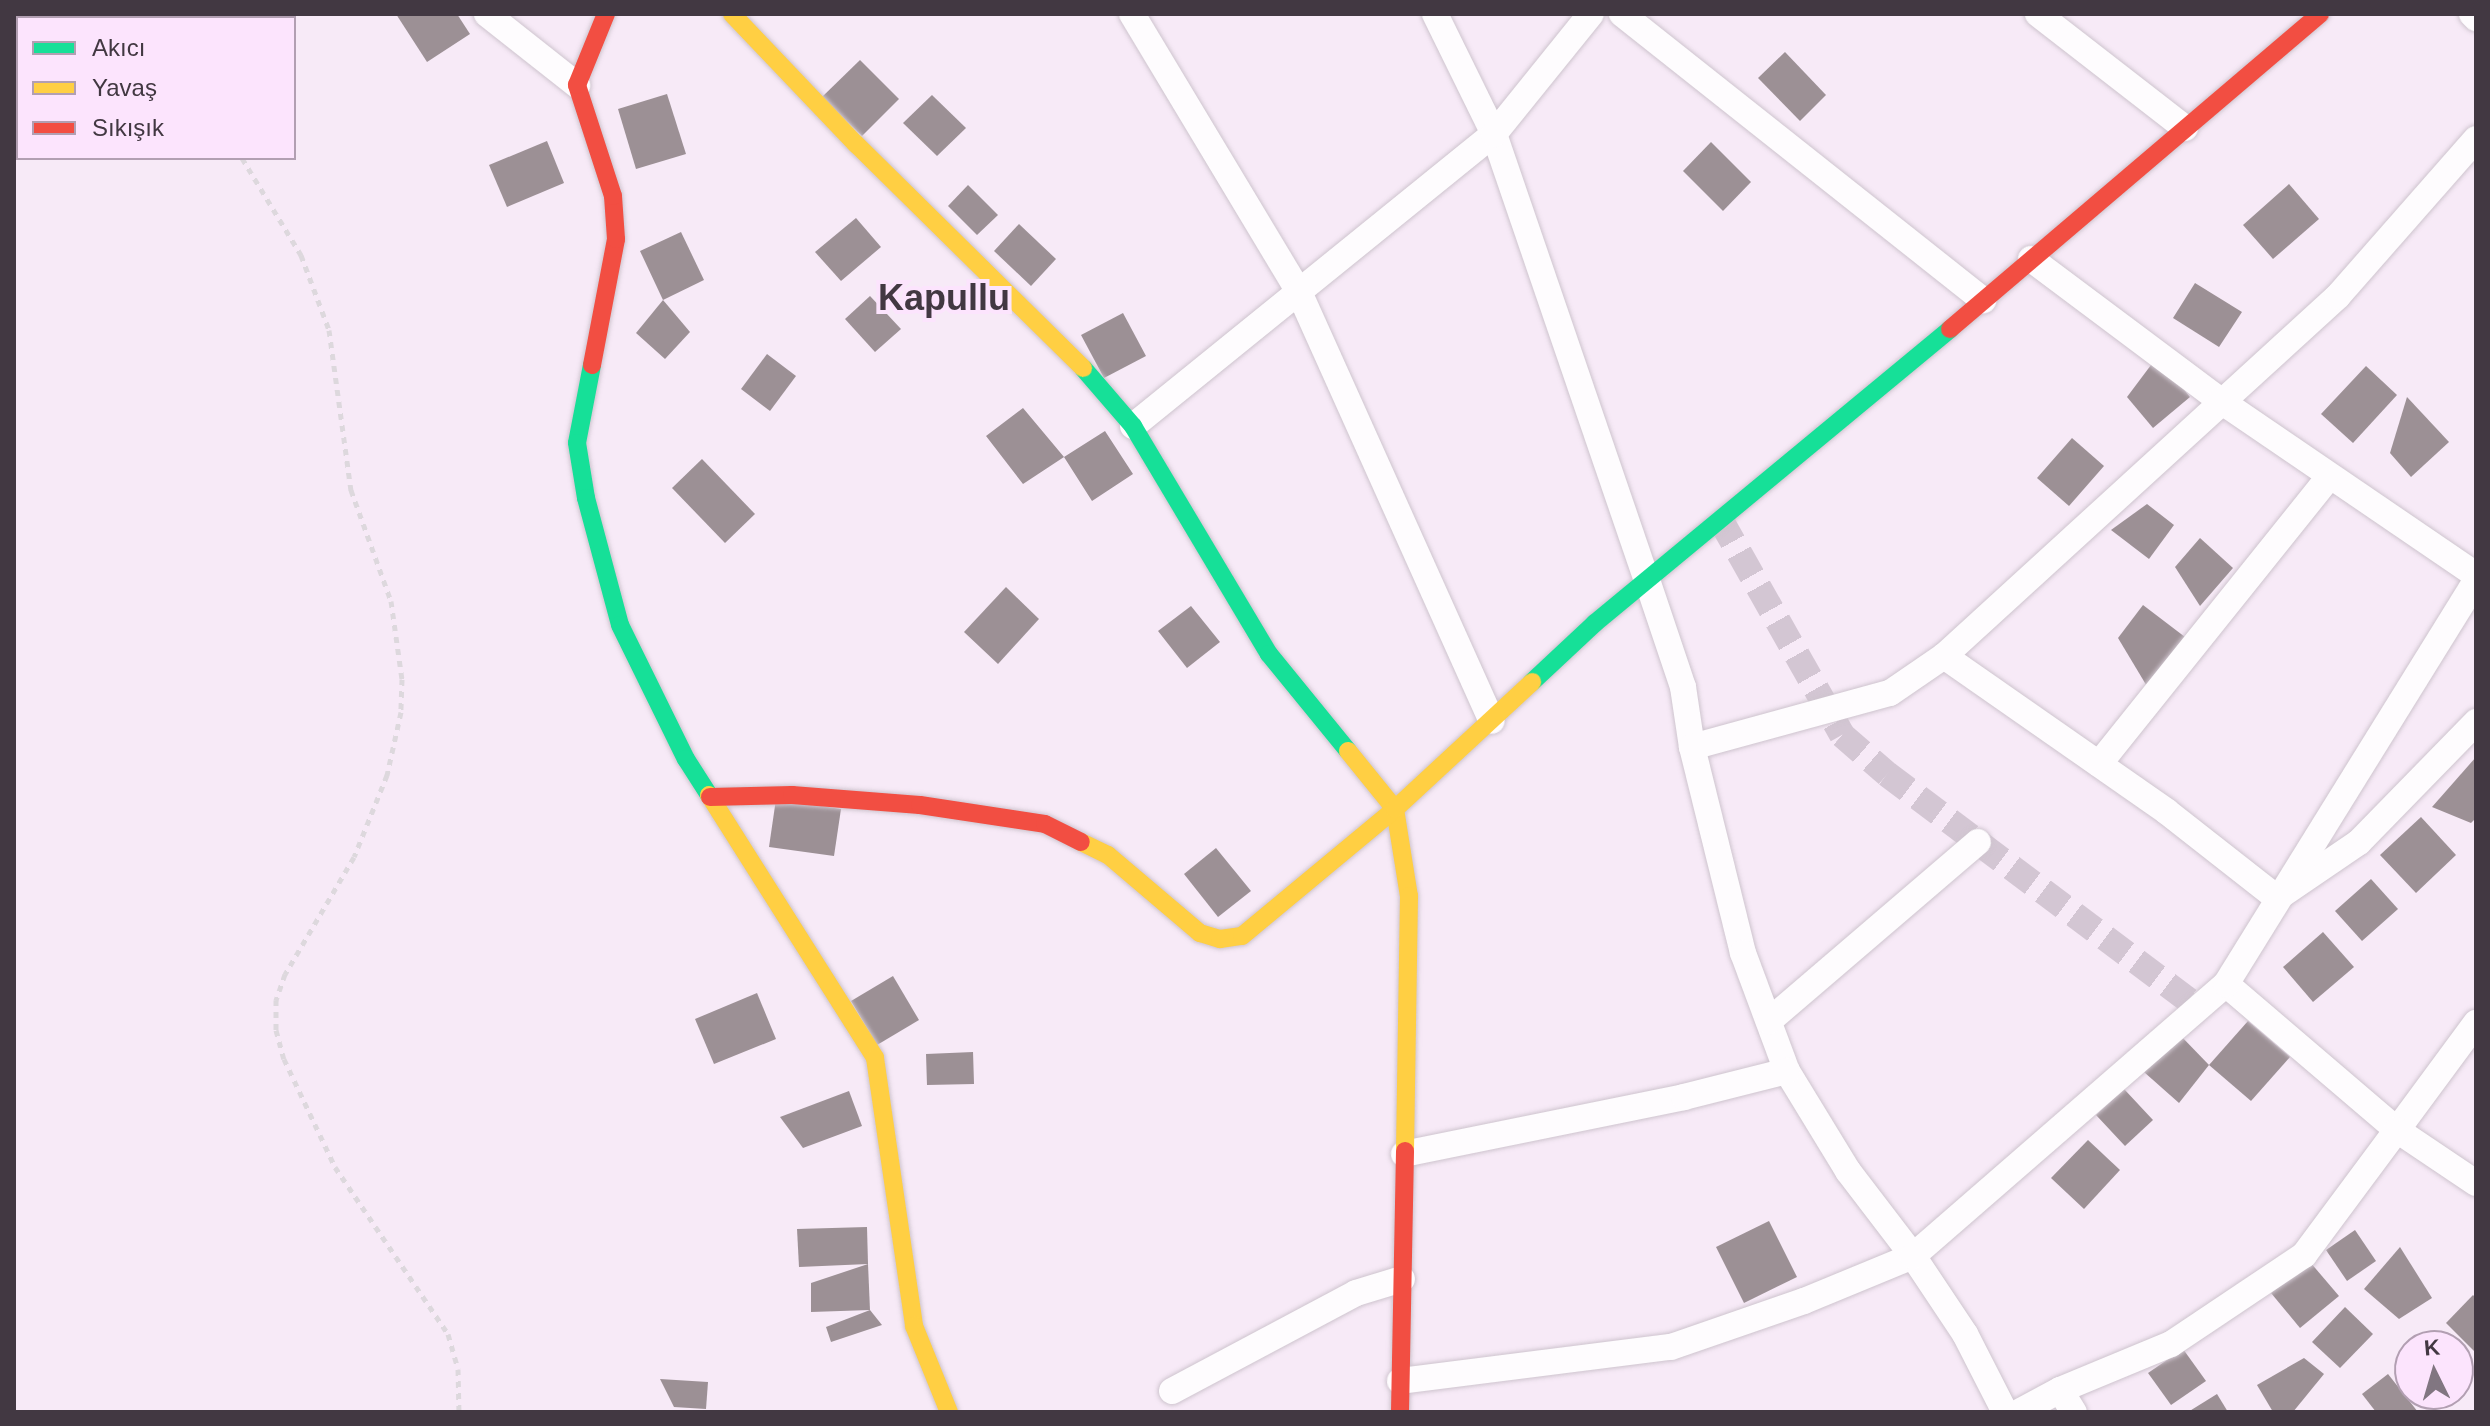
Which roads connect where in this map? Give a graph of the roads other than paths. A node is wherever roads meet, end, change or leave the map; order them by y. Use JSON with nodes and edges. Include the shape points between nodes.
{"nodes":[{"id":1,"x":487,"y":14,"type":"edge"},
{"id":2,"x":606,"y":14,"type":"edge"},
{"id":3,"x":1132,"y":14,"type":"edge"},
{"id":4,"x":1435,"y":14,"type":"edge"},
{"id":5,"x":1591,"y":14,"type":"edge"},
{"id":6,"x":1622,"y":14,"type":"edge"},
{"id":7,"x":2038,"y":14,"type":"edge"},
{"id":8,"x":2320,"y":14,"type":"edge"},
{"id":9,"x":738,"y":16,"type":"edge"},
{"id":10,"x":577,"y":85,"type":"junction"},
{"id":11,"x":2185,"y":128,"type":"junction"},
{"id":12,"x":1494,"y":134,"type":"junction"},
{"id":13,"x":2476,"y":139,"type":"edge"},
{"id":14,"x":2031,"y":259,"type":"junction"},
{"id":15,"x":1299,"y":292,"type":"junction"},
{"id":16,"x":1983,"y":300,"type":"junction"},
{"id":17,"x":2221,"y":401,"type":"junction"},
{"id":18,"x":1133,"y":426,"type":"junction"},
{"id":19,"x":2330,"y":476,"type":"junction"},
{"id":20,"x":2476,"y":575,"type":"edge"},
{"id":21,"x":1647,"y":580,"type":"junction"},
{"id":22,"x":2476,"y":581,"type":"edge"},
{"id":23,"x":1944,"y":656,"type":"junction"},
{"id":24,"x":1492,"y":721,"type":"junction"},
{"id":25,"x":2476,"y":722,"type":"edge"},
{"id":26,"x":1692,"y":747,"type":"junction"},
{"id":27,"x":2099,"y":764,"type":"junction"},
{"id":28,"x":710,"y":797,"type":"junction"},
{"id":29,"x":1395,"y":809,"type":"junction"},
{"id":30,"x":1978,"y":842,"type":"dead end"},
{"id":31,"x":2277,"y":898,"type":"junction"},
{"id":32,"x":2226,"y":984,"type":"junction"},
{"id":33,"x":1769,"y":1021,"type":"junction"},
{"id":34,"x":2476,"y":1023,"type":"edge"},
{"id":35,"x":1787,"y":1071,"type":"junction"},
{"id":36,"x":2397,"y":1130,"type":"junction"},
{"id":37,"x":1404,"y":1154,"type":"junction"},
{"id":38,"x":2476,"y":1183,"type":"edge"},
{"id":39,"x":1913,"y":1256,"type":"junction"},
{"id":40,"x":1402,"y":1279,"type":"junction"},
{"id":41,"x":1400,"y":1381,"type":"junction"},
{"id":42,"x":1172,"y":1391,"type":"dead end"},
{"id":43,"x":2067,"y":1401,"type":"edge"},
{"id":44,"x":949,"y":1412,"type":"edge"},
{"id":45,"x":1400,"y":1412,"type":"edge"},
{"id":46,"x":2005,"y":1412,"type":"edge"},
{"id":47,"x":2019,"y":1412,"type":"edge"}],
"edges":[{"from":1,"to":10,"type":"street"},
{"from":2,"to":10,"type":"street"},
{"from":3,"to":15,"type":"street"},
{"from":4,"to":12,"type":"street"},
{"from":5,"to":12,"type":"street"},
{"from":6,"to":16,"type":"street"},
{"from":7,"to":11,"type":"street"},
{"from":8,"to":11,"type":"street"},
{"from":9,"to":18,"type":"street","via":[[856,144],[1073,356]]},
{"from":10,"to":28,"type":"street","via":[[613,196],[616,239],[577,443],[586,498],[620,625]]},
{"from":11,"to":14,"type":"street"},
{"from":12,"to":15,"type":"street"},
{"from":12,"to":21,"type":"street"},
{"from":13,"to":17,"type":"street","via":[[2338,296]]},
{"from":14,"to":16,"type":"street"},
{"from":14,"to":17,"type":"street"},
{"from":15,"to":18,"type":"street"},
{"from":15,"to":24,"type":"street"},
{"from":16,"to":21,"type":"street"},
{"from":17,"to":19,"type":"street"},
{"from":17,"to":23,"type":"street"},
{"from":18,"to":29,"type":"street","via":[[1269,654]]},
{"from":19,"to":20,"type":"street"},
{"from":19,"to":27,"type":"street"},
{"from":21,"to":24,"type":"street"},
{"from":21,"to":26,"type":"street","via":[[1683,687]]},
{"from":22,"to":31,"type":"street"},
{"from":23,"to":26,"type":"street","via":[[1890,693]]},
{"from":23,"to":27,"type":"street"},
{"from":24,"to":29,"type":"street"},
{"from":25,"to":31,"type":"street","via":[[2359,842]]},
{"from":26,"to":33,"type":"street","via":[[1743,953]]},
{"from":27,"to":31,"type":"street"},
{"from":28,"to":29,"type":"street","via":[[792,795],[920,805],[1045,824],[1108,855],[1191,926],[1220,939],[1253,931]]},
{"from":28,"to":44,"type":"street","via":[[875,1058],[914,1326]]},
{"from":29,"to":37,"type":"street","via":[[1409,896]]},
{"from":30,"to":33,"type":"street"},
{"from":31,"to":32,"type":"street"},
{"from":32,"to":36,"type":"street"},
{"from":32,"to":39,"type":"street"},
{"from":33,"to":35,"type":"street"},
{"from":34,"to":36,"type":"street"},
{"from":35,"to":37,"type":"street"},
{"from":35,"to":39,"type":"street","via":[[1848,1171]]},
{"from":36,"to":38,"type":"street"},
{"from":36,"to":43,"type":"street","via":[[2304,1255],[2171,1344]]},
{"from":37,"to":40,"type":"street"},
{"from":39,"to":41,"type":"street","via":[[1671,1347]]},
{"from":39,"to":46,"type":"street","via":[[1965,1334]]},
{"from":40,"to":41,"type":"street"},
{"from":40,"to":42,"type":"street","via":[[1356,1293]]},
{"from":41,"to":45,"type":"street"},
{"from":43,"to":47,"type":"street"}]}
